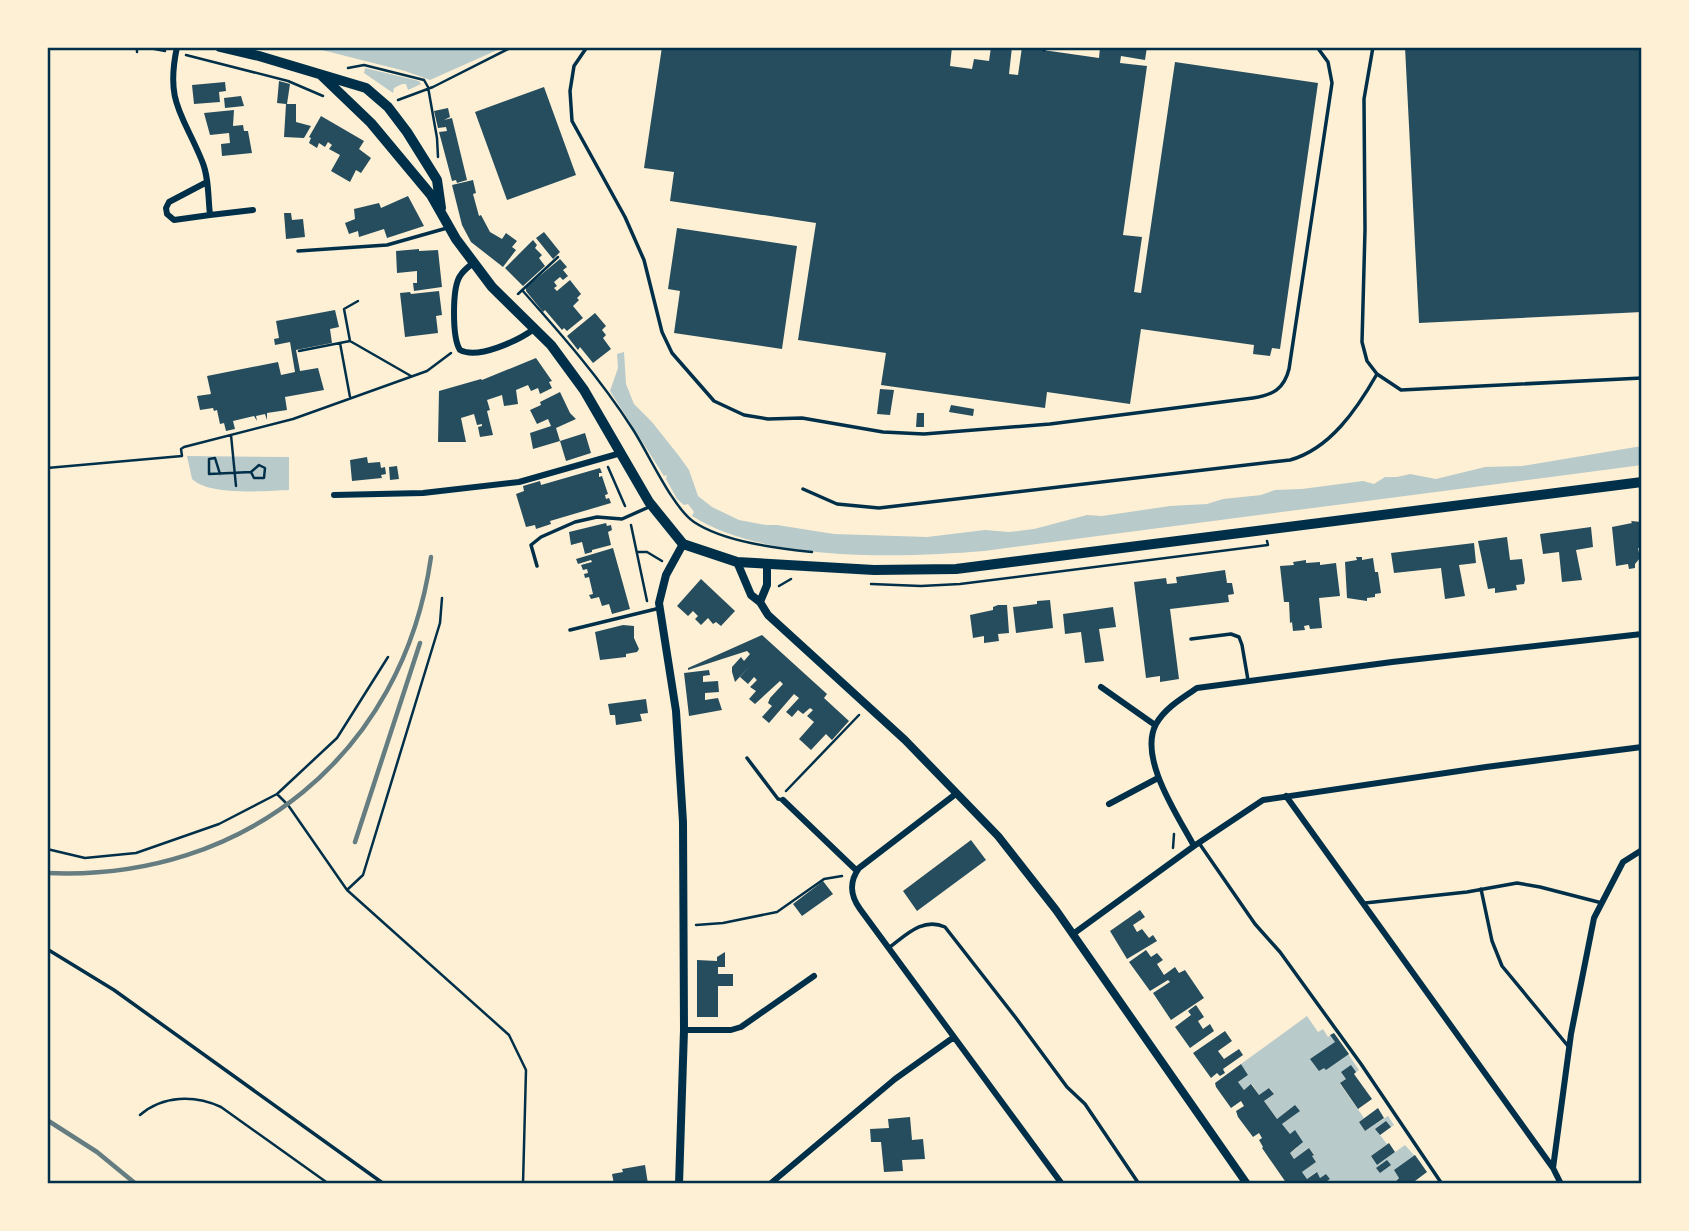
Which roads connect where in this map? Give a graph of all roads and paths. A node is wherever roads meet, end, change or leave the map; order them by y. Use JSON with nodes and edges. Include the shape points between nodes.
{"nodes":[{"id":1,"x":144,"y":47,"type":"edge"},
{"id":2,"x":177,"y":47,"type":"edge"},
{"id":3,"x":220,"y":47,"type":"edge"},
{"id":4,"x":512,"y":47,"type":"edge"},
{"id":5,"x":587,"y":47,"type":"edge"},
{"id":6,"x":1317,"y":47,"type":"edge"},
{"id":7,"x":1373,"y":47,"type":"edge"},
{"id":8,"x":165,"y":51,"type":"dead end"},
{"id":9,"x":185,"y":55,"type":"dead end"},
{"id":10,"x":321,"y":75,"type":"junction"},
{"id":11,"x":326,"y":97,"type":"dead end"},
{"id":12,"x":395,"y":102,"type":"dead end"},
{"id":13,"x":207,"y":182,"type":"junction"},
{"id":14,"x":253,"y":210,"type":"dead end"},
{"id":15,"x":210,"y":215,"type":"junction"},
{"id":16,"x":442,"y":215,"type":"junction"},
{"id":17,"x":450,"y":227,"type":"junction"},
{"id":18,"x":298,"y":251,"type":"dead end"},
{"id":19,"x":558,"y":257,"type":"dead end"},
{"id":20,"x":472,"y":264,"type":"junction"},
{"id":21,"x":358,"y":301,"type":"dead end"},
{"id":22,"x":509,"y":304,"type":"junction"},
{"id":23,"x":534,"y":328,"type":"junction"},
{"id":24,"x":350,"y":341,"type":"junction"},
{"id":25,"x":340,"y":343,"type":"junction"},
{"id":26,"x":458,"y":348,"type":"junction"},
{"id":27,"x":299,"y":351,"type":"dead end"},
{"id":28,"x":1377,"y":374,"type":"junction"},
{"id":29,"x":411,"y":376,"type":"junction"},
{"id":30,"x":1642,"y":378,"type":"edge"},
{"id":31,"x":350,"y":397,"type":"junction"},
{"id":32,"x":231,"y":435,"type":"junction"},
{"id":33,"x":621,"y":453,"type":"junction"},
{"id":34,"x":603,"y":458,"type":"junction"},
{"id":35,"x":47,"y":468,"type":"edge"},
{"id":36,"x":251,"y":472,"type":"junction"},
{"id":37,"x":235,"y":473,"type":"junction"},
{"id":38,"x":220,"y":474,"type":"junction"},
{"id":39,"x":1642,"y":482,"type":"edge"},
{"id":40,"x":236,"y":486,"type":"dead end"},
{"id":41,"x":803,"y":489,"type":"dead end"},
{"id":42,"x":334,"y":495,"type":"dead end"},
{"id":43,"x":651,"y":506,"type":"junction"},
{"id":44,"x":629,"y":517,"type":"junction"},
{"id":45,"x":1266,"y":530,"type":"junction"},
{"id":46,"x":684,"y":544,"type":"junction"},
{"id":47,"x":637,"y":552,"type":"junction"},
{"id":48,"x":737,"y":562,"type":"junction"},
{"id":49,"x":767,"y":564,"type":"junction"},
{"id":50,"x":537,"y":566,"type":"dead end"},
{"id":51,"x":670,"y":567,"type":"junction"},
{"id":52,"x":791,"y":579,"type":"dead end"},
{"id":53,"x":870,"y":584,"type":"dead end"},
{"id":54,"x":775,"y":594,"type":"dead end"},
{"id":55,"x":442,"y":598,"type":"dead end"},
{"id":56,"x":760,"y":602,"type":"junction"},
{"id":57,"x":660,"y":608,"type":"junction"},
{"id":58,"x":649,"y":610,"type":"junction"},
{"id":59,"x":570,"y":630,"type":"dead end"},
{"id":60,"x":1642,"y":634,"type":"edge"},
{"id":61,"x":1192,"y":639,"type":"dead end"},
{"id":62,"x":388,"y":657,"type":"dead end"},
{"id":63,"x":1248,"y":681,"type":"junction"},
{"id":64,"x":1101,"y":687,"type":"dead end"},
{"id":65,"x":868,"y":705,"type":"junction"},
{"id":66,"x":1156,"y":724,"type":"junction"},
{"id":67,"x":1642,"y":747,"type":"edge"},
{"id":68,"x":747,"y":758,"type":"dead end"},
{"id":69,"x":1158,"y":778,"type":"junction"},
{"id":70,"x":957,"y":793,"type":"junction"},
{"id":71,"x":277,"y":794,"type":"junction"},
{"id":72,"x":1286,"y":796,"type":"junction"},
{"id":73,"x":783,"y":800,"type":"junction"},
{"id":74,"x":1110,"y":804,"type":"dead end"},
{"id":75,"x":1172,"y":829,"type":"dead end"},
{"id":76,"x":1197,"y":844,"type":"junction"},
{"id":77,"x":47,"y":849,"type":"edge"},
{"id":78,"x":1642,"y":850,"type":"edge"},
{"id":79,"x":1170,"y":853,"type":"dead end"},
{"id":80,"x":856,"y":872,"type":"junction"},
{"id":81,"x":1481,"y":889,"type":"junction"},
{"id":82,"x":347,"y":890,"type":"junction"},
{"id":83,"x":1602,"y":903,"type":"junction"},
{"id":84,"x":1363,"y":904,"type":"junction"},
{"id":85,"x":697,"y":925,"type":"dead end"},
{"id":86,"x":1073,"y":934,"type":"junction"},
{"id":87,"x":890,"y":947,"type":"junction"},
{"id":88,"x":47,"y":949,"type":"edge"},
{"id":89,"x":814,"y":976,"type":"dead end"},
{"id":90,"x":684,"y":1030,"type":"junction"},
{"id":91,"x":954,"y":1037,"type":"junction"},
{"id":92,"x":1569,"y":1048,"type":"junction"},
{"id":93,"x":140,"y":1115,"type":"dead end"},
{"id":94,"x":1552,"y":1168,"type":"junction"},
{"id":95,"x":329,"y":1184,"type":"edge"},
{"id":96,"x":384,"y":1184,"type":"edge"},
{"id":97,"x":523,"y":1184,"type":"edge"},
{"id":98,"x":679,"y":1184,"type":"edge"},
{"id":99,"x":770,"y":1184,"type":"edge"},
{"id":100,"x":1062,"y":1184,"type":"edge"},
{"id":101,"x":1139,"y":1184,"type":"edge"},
{"id":102,"x":1247,"y":1184,"type":"edge"},
{"id":103,"x":1441,"y":1184,"type":"edge"},
{"id":104,"x":1561,"y":1184,"type":"edge"}],
"edges":[{"from":1,"to":8,"type":"path"},
{"from":2,"to":13,"type":"street","via":[[176,104]]},
{"from":3,"to":10,"type":"main road"},
{"from":4,"to":12,"type":"path"},
{"from":5,"to":6,"type":"lane","via":[[574,66],[572,121],[644,260],[671,354],[714,401],[744,415],[924,434],[1092,419],[1253,398],[1278,390],[1289,369],[1332,83],[1328,62]]},
{"from":7,"to":28,"type":"lane","via":[[1363,99],[1362,342],[1367,361]]},
{"from":9,"to":11,"type":"path","via":[[288,81]]},
{"from":10,"to":16,"type":"main road","via":[[371,123]]},
{"from":10,"to":16,"type":"main road","via":[[366,88],[388,107],[437,180]]},
{"from":13,"to":15,"type":"street"},
{"from":13,"to":15,"type":"street","via":[[166,208],[174,220]]},
{"from":14,"to":15,"type":"street"},
{"from":16,"to":17,"type":"main road"},
{"from":17,"to":18,"type":"lane","via":[[387,245]]},
{"from":17,"to":20,"type":"main road"},
{"from":19,"to":22,"type":"path"},
{"from":20,"to":22,"type":"main road"},
{"from":20,"to":26,"type":"street","via":[[457,286]]},
{"from":21,"to":24,"type":"path","via":[[344,309]]},
{"from":22,"to":23,"type":"main road"},
{"from":23,"to":26,"type":"street","via":[[519,339],[483,351],[467,353]]},
{"from":23,"to":33,"type":"main road","via":[[577,380]]},
{"from":24,"to":25,"type":"path"},
{"from":24,"to":29,"type":"path"},
{"from":25,"to":27,"type":"path"},
{"from":25,"to":31,"type":"path"},
{"from":26,"to":29,"type":"path","via":[[427,371]]},
{"from":28,"to":30,"type":"lane","via":[[1401,390]]},
{"from":28,"to":41,"type":"lane","via":[[1352,414],[1319,446],[1290,460],[879,509],[837,504]]},
{"from":29,"to":31,"type":"path"},
{"from":31,"to":32,"type":"path","via":[[293,419]]},
{"from":32,"to":35,"type":"path","via":[[184,447],[182,456]]},
{"from":32,"to":37,"type":"path"},
{"from":33,"to":34,"type":"street"},
{"from":33,"to":43,"type":"main road"},
{"from":34,"to":42,"type":"street","via":[[519,482],[423,494]]},
{"from":34,"to":44,"type":"path"},
{"from":36,"to":36,"type":"path","via":[[259,465],[265,468],[264,478],[258,480]]},
{"from":36,"to":37,"type":"path"},
{"from":37,"to":38,"type":"path"},
{"from":37,"to":40,"type":"path"},
{"from":38,"to":38,"type":"path","via":[[209,474],[209,459],[215,458]]},
{"from":39,"to":45,"type":"main road"},
{"from":43,"to":44,"type":"lane"},
{"from":43,"to":46,"type":"main road"},
{"from":44,"to":47,"type":"path"},
{"from":44,"to":50,"type":"lane","via":[[590,518],[541,537],[531,545]]},
{"from":45,"to":49,"type":"main road","via":[[949,570]]},
{"from":45,"to":53,"type":"path","via":[[1268,545],[960,584]]},
{"from":46,"to":48,"type":"main road"},
{"from":46,"to":51,"type":"street"},
{"from":47,"to":51,"type":"path","via":[[647,552]]},
{"from":47,"to":58,"type":"path"},
{"from":48,"to":49,"type":"main road"},
{"from":48,"to":56,"type":"street","via":[[751,595]]},
{"from":49,"to":56,"type":"street","via":[[767,585]]},
{"from":51,"to":57,"type":"street"},
{"from":52,"to":54,"type":"path"},
{"from":55,"to":82,"type":"path","via":[[440,623],[363,875]]},
{"from":56,"to":65,"type":"street","via":[[774,621]]},
{"from":57,"to":58,"type":"lane"},
{"from":57,"to":90,"type":"street","via":[[681,756]]},
{"from":58,"to":59,"type":"lane"},
{"from":60,"to":63,"type":"street"},
{"from":61,"to":63,"type":"lane","via":[[1238,637]]},
{"from":62,"to":71,"type":"path","via":[[337,738]]},
{"from":63,"to":66,"type":"street","via":[[1197,688],[1173,704]]},
{"from":64,"to":66,"type":"street"},
{"from":65,"to":70,"type":"street"},
{"from":65,"to":73,"type":"path","via":[[783,794]]},
{"from":66,"to":69,"type":"street","via":[[1151,744]]},
{"from":67,"to":72,"type":"street"},
{"from":68,"to":73,"type":"lane"},
{"from":69,"to":74,"type":"street"},
{"from":69,"to":76,"type":"street"},
{"from":70,"to":80,"type":"street"},
{"from":70,"to":86,"type":"street","via":[[1018,860]]},
{"from":71,"to":77,"type":"path","via":[[219,824],[136,853],[85,858]]},
{"from":71,"to":82,"type":"path"},
{"from":72,"to":76,"type":"street","via":[[1263,800]]},
{"from":72,"to":84,"type":"street"},
{"from":73,"to":80,"type":"street"},
{"from":75,"to":79,"type":"path","via":[[1175,838]]},
{"from":76,"to":86,"type":"street"},
{"from":76,"to":103,"type":"lane","via":[[1361,1064]]},
{"from":78,"to":83,"type":"street","via":[[1623,862]]},
{"from":80,"to":85,"type":"path","via":[[824,879],[777,912]]},
{"from":80,"to":87,"type":"street","via":[[855,901]]},
{"from":81,"to":83,"type":"lane","via":[[1525,884]]},
{"from":81,"to":84,"type":"lane"},
{"from":81,"to":92,"type":"lane","via":[[1502,966]]},
{"from":82,"to":97,"type":"path","via":[[509,1035],[526,1070]]},
{"from":83,"to":92,"type":"street","via":[[1594,918]]},
{"from":84,"to":94,"type":"street"},
{"from":86,"to":102,"type":"street"},
{"from":87,"to":91,"type":"street"},
{"from":87,"to":101,"type":"lane","via":[[921,926],[945,928],[1067,1087],[1085,1104]]},
{"from":88,"to":96,"type":"lane","via":[[114,990]]},
{"from":89,"to":90,"type":"street","via":[[741,1027]]},
{"from":90,"to":98,"type":"street"},
{"from":91,"to":99,"type":"street","via":[[895,1079]]},
{"from":91,"to":100,"type":"street"},
{"from":92,"to":94,"type":"street"},
{"from":93,"to":95,"type":"path","via":[[172,1100],[207,1100]]},
{"from":94,"to":104,"type":"street"}]}
